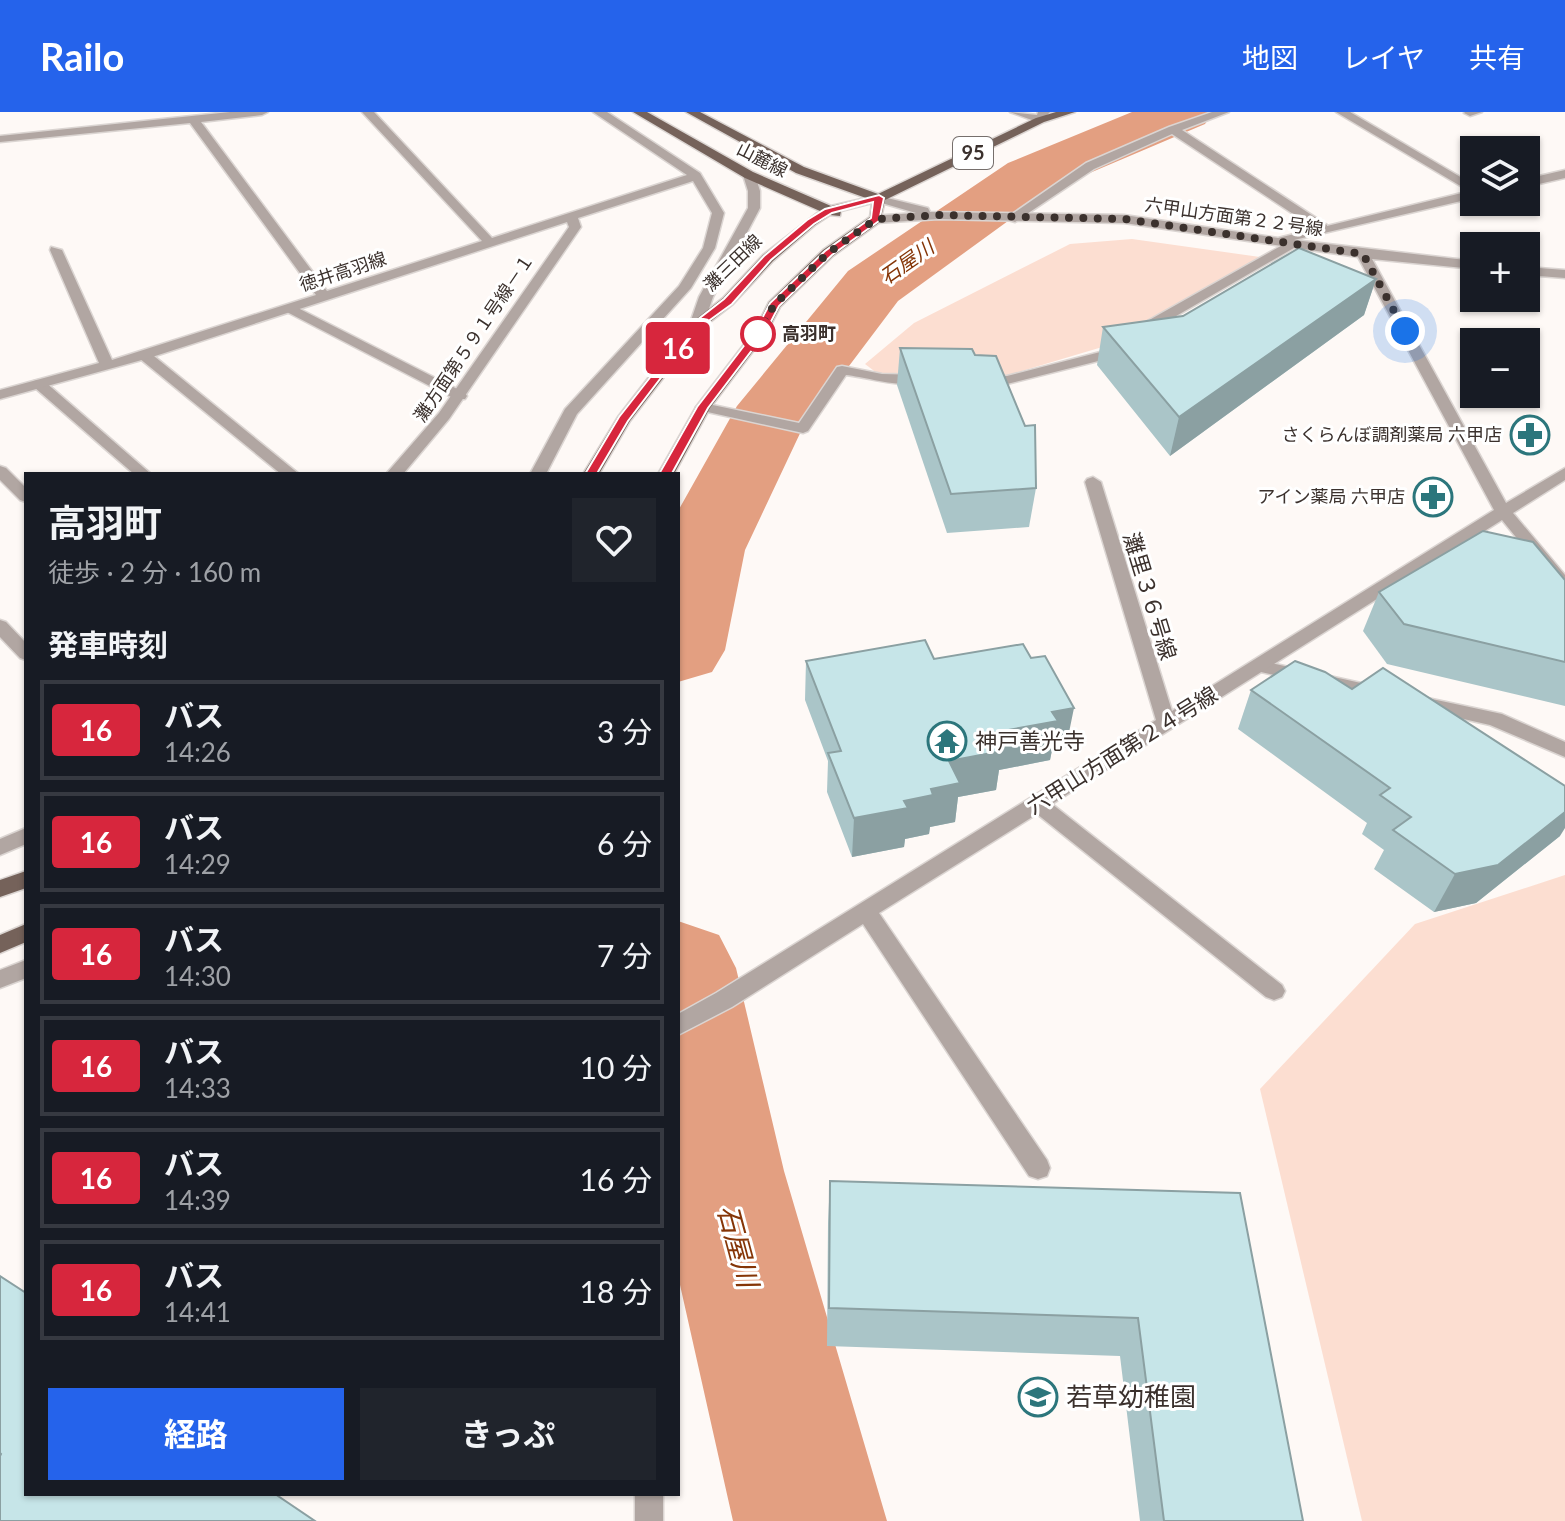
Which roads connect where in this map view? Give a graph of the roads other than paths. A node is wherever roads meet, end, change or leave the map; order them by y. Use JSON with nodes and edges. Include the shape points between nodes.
{"nodes":[{"id":1,"x":262,"y":112,"type":"edge"},
{"id":2,"x":368,"y":112,"type":"edge"},
{"id":3,"x":599,"y":112,"type":"edge"},
{"id":4,"x":639,"y":112,"type":"edge"},
{"id":5,"x":692,"y":112,"type":"edge"},
{"id":6,"x":1016,"y":112,"type":"edge"},
{"id":7,"x":1069,"y":112,"type":"edge"},
{"id":8,"x":1223,"y":112,"type":"edge"},
{"id":9,"x":1342,"y":112,"type":"edge"},
{"id":10,"x":1042,"y":116,"type":"edge"},
{"id":11,"x":193,"y":119,"type":"junction"},
{"id":12,"x":1173,"y":129,"type":"junction"},
{"id":13,"x":0,"y":139,"type":"edge"},
{"id":14,"x":1565,"y":174,"type":"edge"},
{"id":15,"x":749,"y":175,"type":"junction"},
{"id":16,"x":696,"y":176,"type":"junction"},
{"id":17,"x":1540,"y":180,"type":"edge"},
{"id":18,"x":1460,"y":184,"type":"edge"},
{"id":19,"x":1460,"y":195,"type":"edge"},
{"id":20,"x":879,"y":198,"type":"junction"},
{"id":21,"x":828,"y":211,"type":"junction"},
{"id":22,"x":939,"y":215,"type":"junction"},
{"id":23,"x":572,"y":218,"type":"junction"},
{"id":24,"x":876,"y":219,"type":"junction"},
{"id":25,"x":1011,"y":219,"type":"junction"},
{"id":26,"x":1323,"y":228,"type":"junction"},
{"id":27,"x":1272,"y":242,"type":"junction"},
{"id":28,"x":491,"y":244,"type":"junction"},
{"id":29,"x":1293,"y":245,"type":"junction"},
{"id":30,"x":56,"y":250,"type":"dead end"},
{"id":31,"x":1363,"y":254,"type":"junction"},
{"id":32,"x":1460,"y":264,"type":"edge"},
{"id":33,"x":1540,"y":272,"type":"edge"},
{"id":34,"x":1565,"y":274,"type":"edge"},
{"id":35,"x":323,"y":295,"type":"junction"},
{"id":36,"x":290,"y":308,"type":"junction"},
{"id":37,"x":696,"y":326,"type":"junction"},
{"id":38,"x":144,"y":355,"type":"junction"},
{"id":39,"x":107,"y":365,"type":"junction"},
{"id":40,"x":944,"y":379,"type":"edge"},
{"id":41,"x":959,"y":379,"type":"edge"},
{"id":42,"x":39,"y":384,"type":"junction"},
{"id":43,"x":0,"y":395,"type":"edge"},
{"id":44,"x":460,"y":396,"type":"junction"},
{"id":45,"x":707,"y":408,"type":"junction"},
{"id":46,"x":0,"y":471,"type":"edge"},
{"id":47,"x":141,"y":472,"type":"edge"},
{"id":48,"x":289,"y":472,"type":"edge"},
{"id":49,"x":396,"y":472,"type":"edge"},
{"id":50,"x":539,"y":472,"type":"edge"},
{"id":51,"x":592,"y":472,"type":"edge"},
{"id":52,"x":667,"y":472,"type":"edge"},
{"id":53,"x":1565,"y":473,"type":"edge"},
{"id":54,"x":1093,"y":482,"type":"dead end"},
{"id":55,"x":24,"y":495,"type":"edge"},
{"id":56,"x":1502,"y":510,"type":"junction"},
{"id":57,"x":1565,"y":586,"type":"edge"},
{"id":58,"x":0,"y":626,"type":"edge"},
{"id":59,"x":24,"y":652,"type":"edge"},
{"id":60,"x":1258,"y":666,"type":"junction"},
{"id":61,"x":1166,"y":723,"type":"junction"},
{"id":62,"x":1565,"y":750,"type":"edge"},
{"id":63,"x":1037,"y":803,"type":"junction"},
{"id":64,"x":24,"y":837,"type":"edge"},
{"id":65,"x":0,"y":847,"type":"edge"},
{"id":66,"x":24,"y":880,"type":"edge"},
{"id":67,"x":0,"y":889,"type":"edge"},
{"id":68,"x":866,"y":911,"type":"junction"},
{"id":69,"x":24,"y":934,"type":"edge"},
{"id":70,"x":0,"y":944,"type":"edge"},
{"id":71,"x":24,"y":970,"type":"edge"},
{"id":72,"x":0,"y":979,"type":"edge"},
{"id":73,"x":1274,"y":991,"type":"dead end"},
{"id":74,"x":680,"y":1024,"type":"edge"},
{"id":75,"x":1038,"y":1168,"type":"dead end"},
{"id":76,"x":649,"y":1496,"type":"edge"},
{"id":77,"x":649,"y":1521,"type":"edge"}],
"edges":[{"from":1,"to":11,"type":"street"},
{"from":2,"to":28,"type":"street"},
{"from":3,"to":16,"type":"street"},
{"from":4,"to":15,"type":"main road","name":"山麓線"},
{"from":5,"to":20,"type":"main road","name":"山麓線","via":[[800,170]]},
{"from":6,"to":10,"type":"street"},
{"from":7,"to":10,"type":"main road","name":"灘三田線","number":"95"},
{"from":8,"to":12,"type":"street"},
{"from":9,"to":18,"type":"street"},
{"from":10,"to":20,"type":"main road","name":"灘三田線","number":"95"},
{"from":11,"to":13,"type":"street"},
{"from":11,"to":35,"type":"street"},
{"from":12,"to":25,"type":"street","via":[[1090,166]]},
{"from":12,"to":26,"type":"street"},
{"from":14,"to":17,"type":"street"},
{"from":15,"to":21,"type":"main road","name":"山麓線"},
{"from":15,"to":37,"type":"street","via":[[754,208]]},
{"from":16,"to":23,"type":"street","name":"徳井高羽線"},
{"from":16,"to":50,"type":"street","via":[[718,213],[709,248],[684,288],[570,412]]},
{"from":19,"to":26,"type":"street"},
{"from":20,"to":21,"type":"main road","name":"灘三田線","number":"95"},
{"from":20,"to":22,"type":"street"},
{"from":20,"to":24,"type":"main road"},
{"from":21,"to":24,"type":"main road","name":"山麓線"},
{"from":21,"to":37,"type":"main road","name":"灘三田線","number":"95"},
{"from":22,"to":24,"type":"street"},
{"from":22,"to":25,"type":"street","name":"六甲山方面第２２号線"},
{"from":23,"to":28,"type":"street","name":"徳井高羽線"},
{"from":23,"to":44,"type":"street","name":"灘方面第５９１号線－１","via":[[575,227]]},
{"from":24,"to":45,"type":"main road","via":[[828,253],[774,305]]},
{"from":25,"to":27,"type":"street","name":"六甲山方面第２２号線","via":[[1124,219]]},
{"from":26,"to":27,"type":"street"},
{"from":27,"to":29,"type":"street","name":"六甲山方面第２２号線"},
{"from":28,"to":35,"type":"street","name":"徳井高羽線"},
{"from":29,"to":31,"type":"street","name":"六甲山方面第２２号線"},
{"from":29,"to":41,"type":"street","via":[[1140,331],[1113,353],[1007,380]]},
{"from":30,"to":39,"type":"street"},
{"from":31,"to":32,"type":"street","name":"六甲山方面第２２号線"},
{"from":31,"to":56,"type":"street"},
{"from":33,"to":34,"type":"street"},
{"from":35,"to":36,"type":"street","name":"徳井高羽線"},
{"from":36,"to":38,"type":"street","name":"徳井高羽線"},
{"from":36,"to":44,"type":"street"},
{"from":37,"to":51,"type":"main road","name":"灘三田線","number":"95","via":[[623,420]]},
{"from":38,"to":39,"type":"street","name":"徳井高羽線"},
{"from":38,"to":48,"type":"street"},
{"from":39,"to":42,"type":"street","name":"徳井高羽線"},
{"from":40,"to":45,"type":"street","via":[[880,378],[842,370],[803,428]]},
{"from":42,"to":43,"type":"street","name":"徳井高羽線"},
{"from":42,"to":47,"type":"street"},
{"from":44,"to":49,"type":"street","name":"灘方面第５９１号線－１"},
{"from":45,"to":52,"type":"main road"},
{"from":46,"to":55,"type":"street"},
{"from":53,"to":56,"type":"street","name":"六甲山方面第２４号線"},
{"from":54,"to":61,"type":"street","name":"灘里３６号線"},
{"from":56,"to":57,"type":"street"},
{"from":56,"to":60,"type":"street","name":"六甲山方面第２４号線"},
{"from":58,"to":59,"type":"street"},
{"from":60,"to":61,"type":"street","name":"六甲山方面第２４号線"},
{"from":60,"to":62,"type":"street","via":[[1495,719]]},
{"from":61,"to":63,"type":"street","name":"六甲山方面第２４号線"},
{"from":63,"to":68,"type":"street","name":"六甲山方面第２４号線"},
{"from":63,"to":73,"type":"street"},
{"from":64,"to":65,"type":"street"},
{"from":66,"to":67,"type":"main road"},
{"from":68,"to":74,"type":"street","name":"六甲山方面第２４号線"},
{"from":68,"to":75,"type":"street"},
{"from":69,"to":70,"type":"main road"},
{"from":71,"to":72,"type":"street"},
{"from":76,"to":77,"type":"street"}]}
